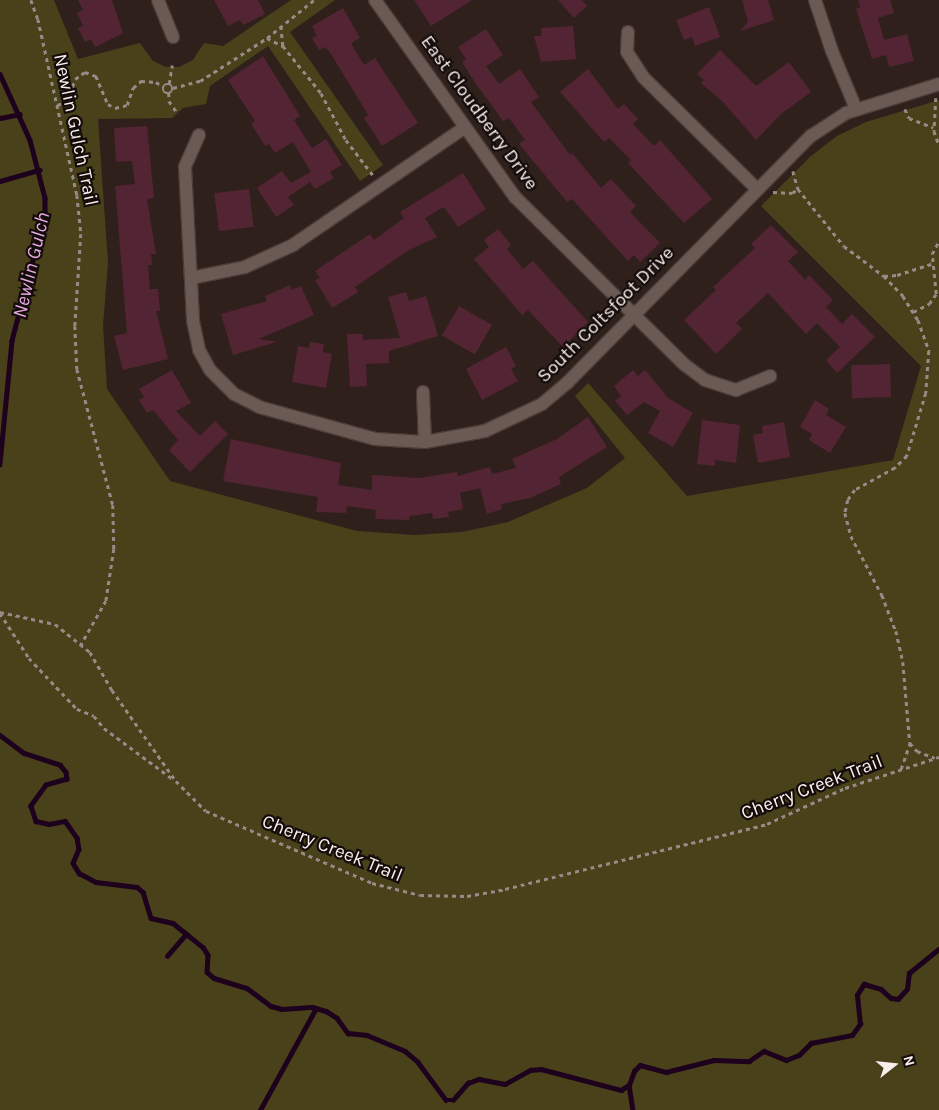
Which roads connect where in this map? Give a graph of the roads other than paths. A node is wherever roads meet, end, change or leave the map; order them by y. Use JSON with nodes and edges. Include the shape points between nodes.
{"nodes":[{"id":1,"x":158,"y":0,"type":"edge"},
{"id":2,"x":375,"y":0,"type":"edge"},
{"id":3,"x":815,"y":0,"type":"edge"},
{"id":4,"x":628,"y":32,"type":"dead end"},
{"id":5,"x":173,"y":37,"type":"dead end"},
{"id":6,"x":939,"y":84,"type":"edge"},
{"id":7,"x":856,"y":109,"type":"junction"},
{"id":8,"x":464,"y":128,"type":"junction"},
{"id":9,"x":199,"y":136,"type":"dead end"},
{"id":10,"x":757,"y":189,"type":"junction"},
{"id":11,"x":191,"y":278,"type":"junction"},
{"id":12,"x":634,"y":315,"type":"junction"},
{"id":13,"x":770,"y":376,"type":"dead end"},
{"id":14,"x":423,"y":392,"type":"dead end"},
{"id":15,"x":425,"y":442,"type":"junction"}],
"edges":[{"from":1,"to":5,"type":"street"},
{"from":2,"to":8,"type":"street","name":"East Cloudberry Drive"},
{"from":3,"to":7,"type":"street"},
{"from":4,"to":10,"type":"street","via":[[628,52],[643,77]]},
{"from":6,"to":7,"type":"street","name":"South Coltsfoot Drive"},
{"from":7,"to":10,"type":"street","name":"South Coltsfoot Drive","via":[[811,136]]},
{"from":8,"to":11,"type":"street","via":[[294,245],[245,268]]},
{"from":8,"to":12,"type":"street","name":"East Cloudberry Drive","via":[[515,197]]},
{"from":9,"to":11,"type":"street","name":"South Coltsfoot Drive","via":[[185,166]]},
{"from":10,"to":12,"type":"street","name":"South Coltsfoot Drive"},
{"from":11,"to":15,"type":"street","name":"South Coltsfoot Drive","via":[[193,321],[200,350],[216,378],[234,394],[259,407],[355,434],[391,441]]},
{"from":12,"to":13,"type":"street","name":"East Cloudberry Drive","via":[[705,380],[736,390]]},
{"from":12,"to":15,"type":"street","name":"South Coltsfoot Drive","via":[[556,394],[536,408],[485,432]]},
{"from":14,"to":15,"type":"street"}]}
